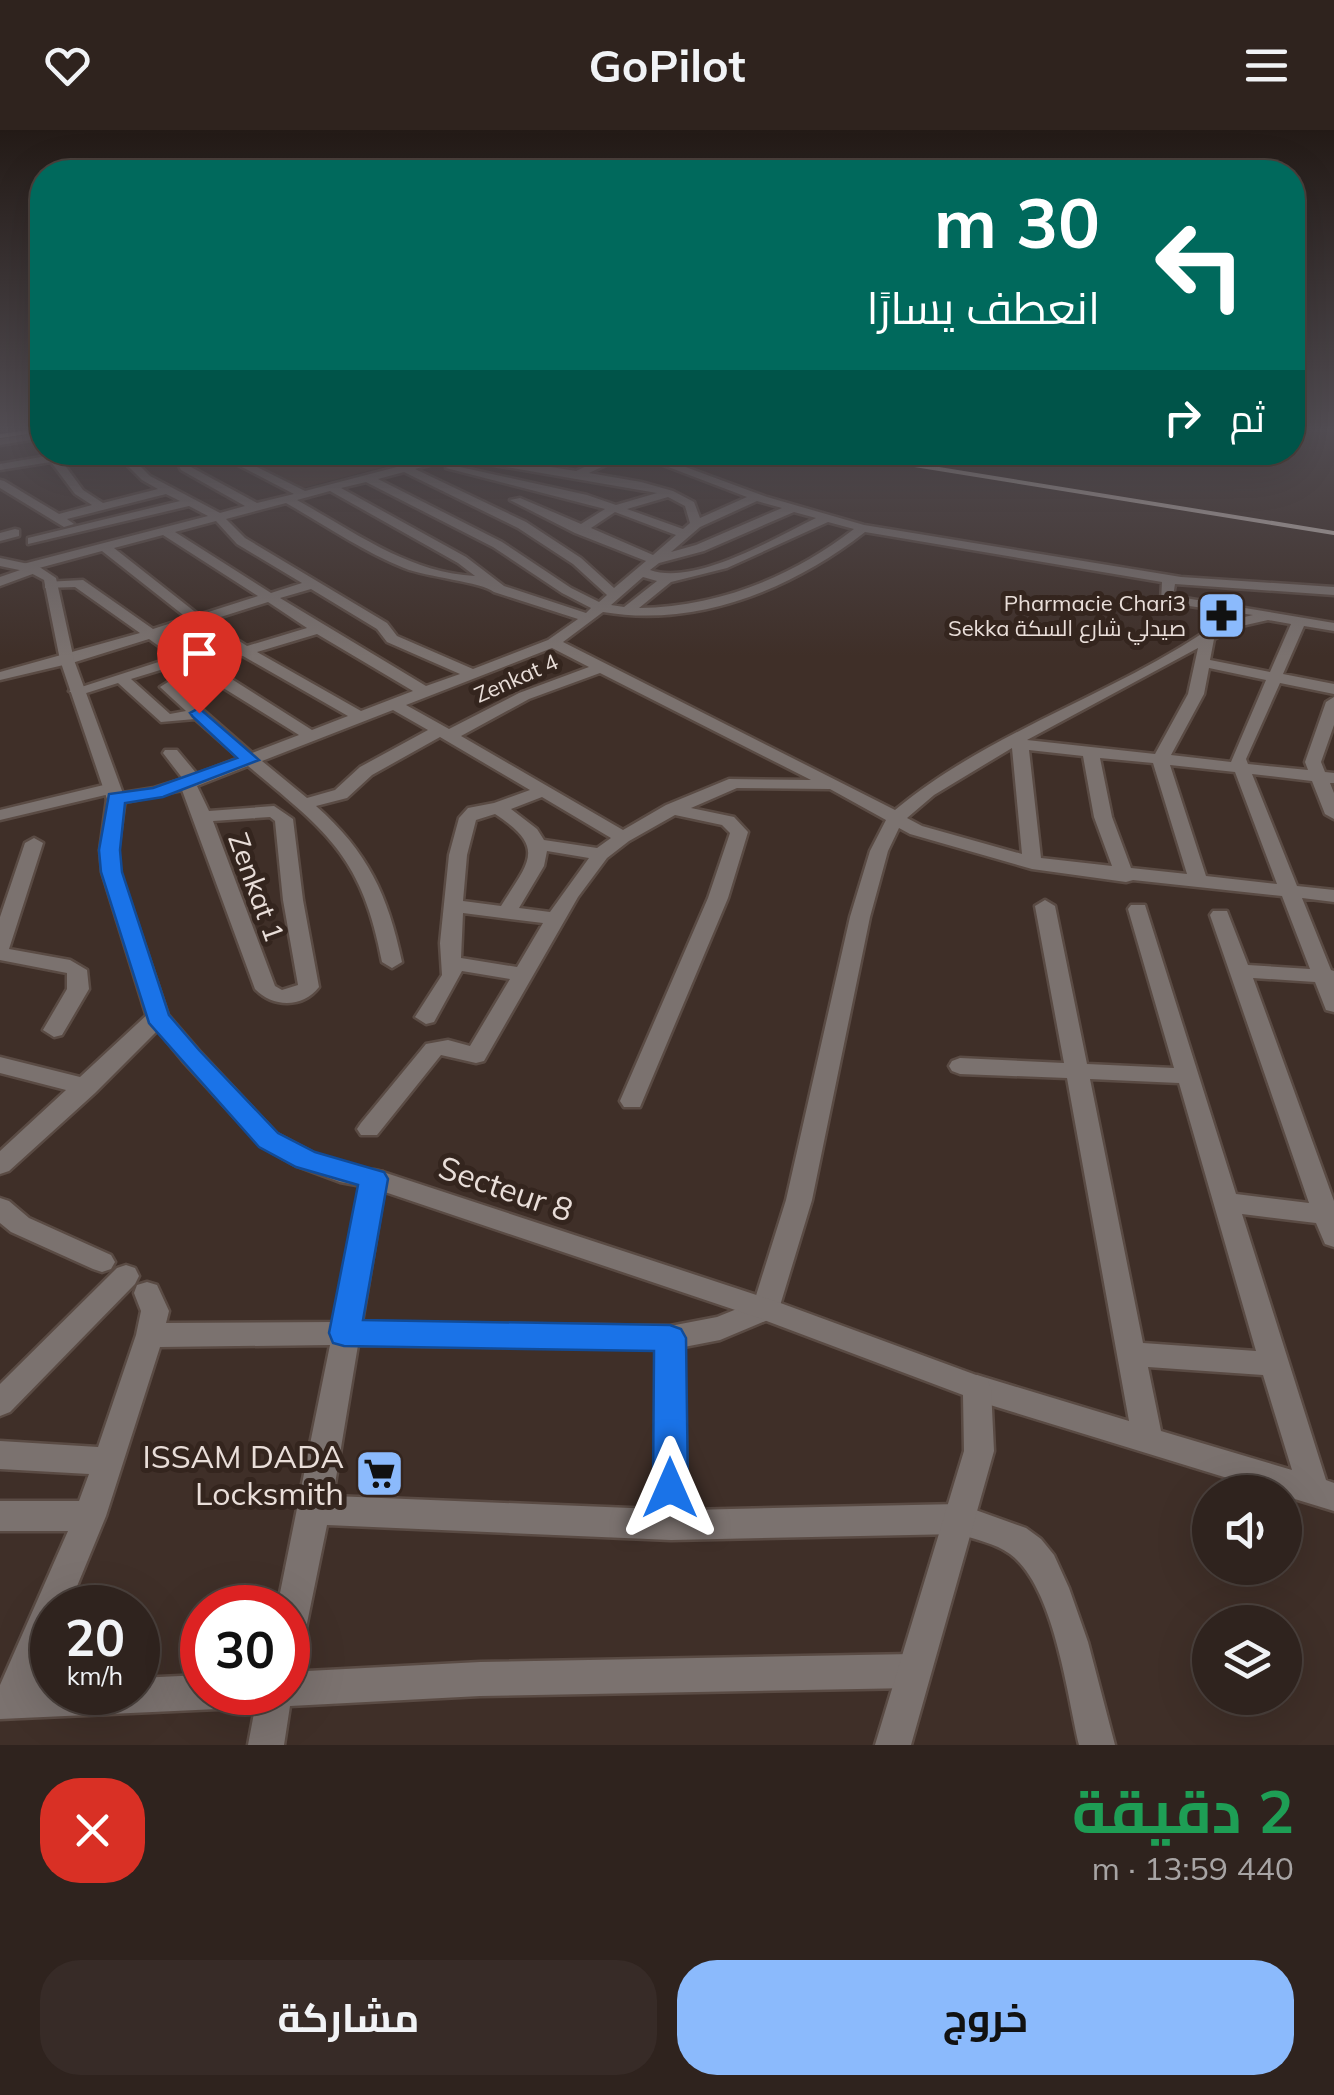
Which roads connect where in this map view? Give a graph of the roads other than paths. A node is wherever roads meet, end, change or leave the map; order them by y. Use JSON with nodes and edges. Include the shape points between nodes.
{"nodes":[{"id":1,"x":35,"y":505,"type":"edge"},
{"id":2,"x":107,"y":505,"type":"edge"},
{"id":3,"x":109,"y":505,"type":"edge"},
{"id":4,"x":185,"y":505,"type":"edge"},
{"id":5,"x":199,"y":505,"type":"edge"},
{"id":6,"x":251,"y":505,"type":"edge"},
{"id":7,"x":264,"y":505,"type":"edge"},
{"id":8,"x":301,"y":505,"type":"edge"},
{"id":9,"x":364,"y":505,"type":"edge"},
{"id":10,"x":419,"y":505,"type":"edge"},
{"id":11,"x":481,"y":505,"type":"edge"},
{"id":12,"x":527,"y":505,"type":"edge"},
{"id":13,"x":604,"y":505,"type":"edge"},
{"id":14,"x":626,"y":505,"type":"edge"},
{"id":15,"x":690,"y":505,"type":"edge"},
{"id":16,"x":737,"y":505,"type":"edge"},
{"id":17,"x":783,"y":505,"type":"edge"},
{"id":18,"x":255,"y":508,"type":"junction"},
{"id":19,"x":792,"y":508,"type":"junction"},
{"id":20,"x":614,"y":509,"type":"junction"},
{"id":21,"x":138,"y":516,"type":"junction"},
{"id":22,"x":218,"y":517,"type":"junction"},
{"id":23,"x":828,"y":517,"type":"junction"},
{"id":24,"x":56,"y":518,"type":"junction"},
{"id":25,"x":105,"y":524,"type":"junction"},
{"id":26,"x":696,"y":524,"type":"junction"},
{"id":27,"x":863,"y":528,"type":"junction"},
{"id":28,"x":78,"y":530,"type":"junction"},
{"id":29,"x":579,"y":530,"type":"junction"},
{"id":30,"x":166,"y":531,"type":"junction"},
{"id":31,"x":628,"y":532,"type":"junction"},
{"id":32,"x":16,"y":533,"type":"dead end"},
{"id":33,"x":684,"y":534,"type":"junction"},
{"id":34,"x":59,"y":536,"type":"junction"},
{"id":35,"x":0,"y":537,"type":"edge"},
{"id":36,"x":131,"y":540,"type":"junction"},
{"id":37,"x":32,"y":541,"type":"dead end"},
{"id":38,"x":105,"y":548,"type":"junction"},
{"id":39,"x":78,"y":554,"type":"junction"},
{"id":40,"x":655,"y":560,"type":"junction"},
{"id":41,"x":2,"y":562,"type":"edge"},
{"id":42,"x":642,"y":572,"type":"junction"},
{"id":43,"x":37,"y":574,"type":"junction"},
{"id":44,"x":1169,"y":579,"type":"junction"},
{"id":45,"x":666,"y":580,"type":"junction"},
{"id":46,"x":488,"y":581,"type":"junction"},
{"id":47,"x":0,"y":582,"type":"edge"},
{"id":48,"x":312,"y":584,"type":"junction"},
{"id":49,"x":1272,"y":587,"type":"junction"},
{"id":50,"x":1332,"y":591,"type":"edge"},
{"id":51,"x":614,"y":593,"type":"junction"},
{"id":52,"x":268,"y":597,"type":"junction"},
{"id":53,"x":600,"y":606,"type":"junction"},
{"id":54,"x":627,"y":612,"type":"junction"},
{"id":55,"x":1257,"y":614,"type":"junction"},
{"id":56,"x":199,"y":618,"type":"junction"},
{"id":57,"x":588,"y":618,"type":"junction"},
{"id":58,"x":1306,"y":621,"type":"junction"},
{"id":59,"x":1334,"y":627,"type":"edge"},
{"id":60,"x":318,"y":629,"type":"junction"},
{"id":61,"x":152,"y":634,"type":"junction"},
{"id":62,"x":1208,"y":636,"type":"junction"},
{"id":63,"x":553,"y":643,"type":"junction"},
{"id":64,"x":241,"y":652,"type":"junction"},
{"id":65,"x":186,"y":658,"type":"junction"},
{"id":66,"x":67,"y":660,"type":"junction"},
{"id":67,"x":1204,"y":662,"type":"junction"},
{"id":68,"x":602,"y":666,"type":"junction"},
{"id":69,"x":210,"y":674,"type":"junction"},
{"id":70,"x":475,"y":675,"type":"junction"},
{"id":71,"x":0,"y":676,"type":"edge"},
{"id":72,"x":1275,"y":677,"type":"junction"},
{"id":73,"x":122,"y":678,"type":"junction"},
{"id":74,"x":168,"y":687,"type":"junction"},
{"id":75,"x":1334,"y":689,"type":"edge"},
{"id":76,"x":77,"y":691,"type":"junction"},
{"id":77,"x":427,"y":692,"type":"junction"},
{"id":78,"x":140,"y":696,"type":"junction"},
{"id":79,"x":1334,"y":702,"type":"edge"},
{"id":80,"x":394,"y":704,"type":"junction"},
{"id":81,"x":199,"y":713,"type":"junction"},
{"id":82,"x":360,"y":717,"type":"junction"},
{"id":83,"x":446,"y":732,"type":"junction"},
{"id":84,"x":312,"y":736,"type":"junction"},
{"id":85,"x":1015,"y":745,"type":"junction"},
{"id":86,"x":171,"y":753,"type":"dead end"},
{"id":87,"x":1091,"y":753,"type":"junction"},
{"id":88,"x":250,"y":760,"type":"junction"},
{"id":89,"x":1160,"y":760,"type":"junction"},
{"id":90,"x":1239,"y":767,"type":"junction"},
{"id":91,"x":1315,"y":776,"type":"junction"},
{"id":92,"x":1334,"y":778,"type":"edge"},
{"id":93,"x":190,"y":782,"type":"junction"},
{"id":94,"x":839,"y":786,"type":"junction"},
{"id":95,"x":542,"y":791,"type":"junction"},
{"id":96,"x":114,"y":793,"type":"junction"},
{"id":97,"x":307,"y":803,"type":"junction"},
{"id":98,"x":498,"y":808,"type":"junction"},
{"id":99,"x":672,"y":809,"type":"junction"},
{"id":100,"x":1334,"y":814,"type":"edge"},
{"id":101,"x":0,"y":816,"type":"edge"},
{"id":102,"x":204,"y":817,"type":"junction"},
{"id":103,"x":895,"y":819,"type":"junction"},
{"id":104,"x":623,"y":836,"type":"junction"},
{"id":105,"x":34,"y":842,"type":"dead end"},
{"id":106,"x":540,"y":845,"type":"junction"},
{"id":107,"x":602,"y":854,"type":"junction"},
{"id":108,"x":1032,"y":863,"type":"junction"},
{"id":109,"x":1126,"y":876,"type":"junction"},
{"id":110,"x":1199,"y":883,"type":"junction"},
{"id":111,"x":1288,"y":893,"type":"junction"},
{"id":112,"x":1334,"y":896,"type":"edge"},
{"id":113,"x":455,"y":906,"type":"junction"},
{"id":114,"x":1045,"y":906,"type":"dead end"},
{"id":115,"x":1138,"y":908,"type":"dead end"},
{"id":116,"x":507,"y":912,"type":"junction"},
{"id":117,"x":1220,"y":915,"type":"dead end"},
{"id":118,"x":5,"y":916,"type":"edge"},
{"id":119,"x":556,"y":920,"type":"junction"},
{"id":120,"x":0,"y":950,"type":"edge"},
{"id":121,"x":392,"y":962,"type":"dead end"},
{"id":122,"x":450,"y":963,"type":"junction"},
{"id":123,"x":1239,"y":971,"type":"junction"},
{"id":124,"x":524,"y":974,"type":"junction"},
{"id":125,"x":1328,"y":977,"type":"edge"},
{"id":126,"x":1334,"y":1005,"type":"edge"},
{"id":127,"x":158,"y":1017,"type":"junction"},
{"id":128,"x":426,"y":1018,"type":"dead end"},
{"id":129,"x":54,"y":1030,"type":"dead end"},
{"id":130,"x":0,"y":1065,"type":"edge"},
{"id":131,"x":960,"y":1066,"type":"dead end"},
{"id":132,"x":1077,"y":1071,"type":"junction"},
{"id":133,"x":1186,"y":1076,"type":"junction"},
{"id":134,"x":87,"y":1087,"type":"junction"},
{"id":135,"x":632,"y":1101,"type":"dead end"},
{"id":136,"x":370,"y":1129,"type":"dead end"},
{"id":137,"x":0,"y":1165,"type":"edge"},
{"id":138,"x":374,"y":1179,"type":"junction"},
{"id":139,"x":1225,"y":1202,"type":"junction"},
{"id":140,"x":0,"y":1208,"type":"edge"},
{"id":141,"x":1332,"y":1223,"type":"edge"},
{"id":142,"x":125,"y":1277,"type":"junction"},
{"id":143,"x":765,"y":1309,"type":"junction"},
{"id":144,"x":344,"y":1333,"type":"junction"},
{"id":145,"x":150,"y":1335,"type":"junction"},
{"id":146,"x":670,"y":1338,"type":"junction"},
{"id":147,"x":1131,"y":1354,"type":"junction"},
{"id":148,"x":1274,"y":1364,"type":"junction"},
{"id":149,"x":977,"y":1388,"type":"junction"},
{"id":150,"x":0,"y":1402,"type":"edge"},
{"id":151,"x":1148,"y":1442,"type":"junction"},
{"id":152,"x":0,"y":1455,"type":"edge"},
{"id":153,"x":108,"y":1461,"type":"junction"},
{"id":154,"x":1324,"y":1494,"type":"edge"},
{"id":155,"x":315,"y":1510,"type":"junction"},
{"id":156,"x":0,"y":1516,"type":"edge"},
{"id":157,"x":90,"y":1516,"type":"junction"},
{"id":158,"x":960,"y":1520,"type":"junction"},
{"id":159,"x":670,"y":1525,"type":"junction"},
{"id":160,"x":298,"y":1585,"type":"edge"},
{"id":161,"x":913,"y":1671,"type":"junction"},
{"id":162,"x":310,"y":1689,"type":"edge"},
{"id":163,"x":180,"y":1694,"type":"edge"},
{"id":164,"x":6,"y":1702,"type":"edge"},
{"id":165,"x":271,"y":1715,"type":"edge"},
{"id":166,"x":266,"y":1745,"type":"edge"},
{"id":167,"x":893,"y":1745,"type":"edge"},
{"id":168,"x":1097,"y":1745,"type":"edge"}],
"edges":[{"from":1,"to":24,"type":"street"},
{"from":2,"to":24,"type":"street"},
{"from":3,"to":21,"type":"street"},
{"from":4,"to":21,"type":"street"},
{"from":5,"to":22,"type":"street"},
{"from":6,"to":18,"type":"street"},
{"from":7,"to":18,"type":"street"},
{"from":8,"to":46,"type":"street","via":[[398,560],[455,580]]},
{"from":9,"to":46,"type":"street"},
{"from":10,"to":53,"type":"street"},
{"from":11,"to":51,"type":"street","via":[[522,525]]},
{"from":12,"to":29,"type":"street"},
{"from":13,"to":20,"type":"street"},
{"from":14,"to":20,"type":"street"},
{"from":15,"to":26,"type":"street"},
{"from":16,"to":26,"type":"street"},
{"from":17,"to":19,"type":"street"},
{"from":18,"to":22,"type":"street"},
{"from":19,"to":23,"type":"street"},
{"from":19,"to":40,"type":"street"},
{"from":20,"to":29,"type":"street"},
{"from":20,"to":31,"type":"street"},
{"from":21,"to":25,"type":"street"},
{"from":22,"to":30,"type":"street"},
{"from":22,"to":48,"type":"street","via":[[242,541]]},
{"from":23,"to":27,"type":"street"},
{"from":23,"to":45,"type":"street","via":[[739,558]]},
{"from":24,"to":28,"type":"street"},
{"from":25,"to":28,"type":"street"},
{"from":25,"to":36,"type":"street"},
{"from":26,"to":33,"type":"street"},
{"from":27,"to":44,"type":"street"},
{"from":27,"to":54,"type":"street","via":[[812,563],[744,592],[668,614]]},
{"from":28,"to":34,"type":"street"},
{"from":29,"to":31,"type":"street"},
{"from":30,"to":36,"type":"street"},
{"from":30,"to":52,"type":"street"},
{"from":31,"to":33,"type":"street"},
{"from":31,"to":40,"type":"street"},
{"from":32,"to":35,"type":"street"},
{"from":33,"to":40,"type":"street"},
{"from":34,"to":37,"type":"street"},
{"from":34,"to":39,"type":"street"},
{"from":36,"to":38,"type":"street"},
{"from":38,"to":39,"type":"street"},
{"from":38,"to":56,"type":"street"},
{"from":39,"to":43,"type":"street"},
{"from":40,"to":42,"type":"street"},
{"from":41,"to":43,"type":"street"},
{"from":42,"to":45,"type":"street"},
{"from":42,"to":51,"type":"street"},
{"from":43,"to":47,"type":"street"},
{"from":43,"to":61,"type":"street","via":[[78,583]]},
{"from":43,"to":66,"type":"street","name":"Secteur 8"},
{"from":44,"to":49,"type":"street"},
{"from":44,"to":55,"type":"street","via":[[1166,599]]},
{"from":45,"to":54,"type":"street"},
{"from":46,"to":57,"type":"street"},
{"from":48,"to":52,"type":"street"},
{"from":48,"to":70,"type":"street","via":[[382,626],[392,639]]},
{"from":49,"to":50,"type":"street"},
{"from":49,"to":55,"type":"street"},
{"from":50,"to":58,"type":"street"},
{"from":51,"to":53,"type":"street"},
{"from":52,"to":56,"type":"street"},
{"from":52,"to":60,"type":"street"},
{"from":53,"to":54,"type":"street"},
{"from":53,"to":57,"type":"street"},
{"from":55,"to":58,"type":"street"},
{"from":55,"to":62,"type":"street"},
{"from":56,"to":61,"type":"street"},
{"from":56,"to":64,"type":"street"},
{"from":57,"to":63,"type":"street"},
{"from":58,"to":59,"type":"street"},
{"from":58,"to":72,"type":"street"},
{"from":60,"to":64,"type":"street"},
{"from":60,"to":77,"type":"street"},
{"from":61,"to":65,"type":"street"},
{"from":61,"to":66,"type":"street"},
{"from":62,"to":67,"type":"street"},
{"from":62,"to":85,"type":"street"},
{"from":63,"to":68,"type":"street"},
{"from":63,"to":70,"type":"street"},
{"from":64,"to":82,"type":"street"},
{"from":65,"to":69,"type":"street"},
{"from":65,"to":73,"type":"street"},
{"from":66,"to":71,"type":"street"},
{"from":66,"to":76,"type":"street","name":"Secteur 8"},
{"from":67,"to":72,"type":"street"},
{"from":67,"to":89,"type":"street","via":[[1196,694]]},
{"from":68,"to":83,"type":"street","name":"Zenkat 4"},
{"from":68,"to":94,"type":"street"},
{"from":69,"to":74,"type":"street"},
{"from":69,"to":84,"type":"street"},
{"from":70,"to":77,"type":"street"},
{"from":72,"to":75,"type":"street"},
{"from":72,"to":90,"type":"street","via":[[1246,736]]},
{"from":73,"to":76,"type":"street"},
{"from":73,"to":78,"type":"street"},
{"from":74,"to":78,"type":"street"},
{"from":74,"to":81,"type":"street"},
{"from":76,"to":96,"type":"street","name":"Secteur 8"},
{"from":77,"to":80,"type":"street"},
{"from":78,"to":81,"type":"street","via":[[167,719]]},
{"from":79,"to":91,"type":"street","via":[[1314,754]]},
{"from":80,"to":82,"type":"street"},
{"from":80,"to":83,"type":"street"},
{"from":81,"to":88,"type":"street"},
{"from":82,"to":84,"type":"street"},
{"from":83,"to":95,"type":"street"},
{"from":83,"to":97,"type":"street","name":"Zenkat 4","via":[[366,772],[341,794]]},
{"from":84,"to":88,"type":"street"},
{"from":85,"to":87,"type":"street"},
{"from":85,"to":103,"type":"street","via":[[928,791]]},
{"from":85,"to":108,"type":"street"},
{"from":86,"to":93,"type":"street","name":"Zenkat 1"},
{"from":87,"to":89,"type":"street"},
{"from":87,"to":109,"type":"street","via":[[1101,813]]},
{"from":88,"to":93,"type":"street"},
{"from":88,"to":97,"type":"street"},
{"from":89,"to":90,"type":"street"},
{"from":89,"to":110,"type":"street"},
{"from":90,"to":91,"type":"street"},
{"from":90,"to":111,"type":"street","via":[[1279,856]]},
{"from":91,"to":92,"type":"street"},
{"from":91,"to":100,"type":"street"},
{"from":93,"to":96,"type":"street","via":[[156,793]]},
{"from":93,"to":102,"type":"street","name":"Zenkat 1"},
{"from":94,"to":99,"type":"street","via":[[742,781]]},
{"from":94,"to":103,"type":"street"},
{"from":95,"to":98,"type":"street"},
{"from":95,"to":104,"type":"street"},
{"from":96,"to":101,"type":"street"},
{"from":96,"to":127,"type":"street","name":"Secteur 8","via":[[111,872]]},
{"from":97,"to":121,"type":"street","via":[[357,857],[377,900]]},
{"from":98,"to":106,"type":"street"},
{"from":98,"to":113,"type":"street","via":[[468,818]]},
{"from":99,"to":104,"type":"street"},
{"from":99,"to":135,"type":"street","via":[[728,821],[739,832]]},
{"from":102,"to":102,"type":"street","name":"Zenkat 1","via":[[266,989],[284,997],[309,986],[284,819],[274,811]]},
{"from":103,"to":108,"type":"street","via":[[940,839]]},
{"from":103,"to":143,"type":"street","via":[[860,917],[800,1200]]},
{"from":104,"to":107,"type":"street"},
{"from":105,"to":118,"type":"street"},
{"from":106,"to":107,"type":"street"},
{"from":106,"to":116,"type":"street"},
{"from":107,"to":119,"type":"street"},
{"from":108,"to":109,"type":"street"},
{"from":109,"to":110,"type":"street"},
{"from":110,"to":111,"type":"street"},
{"from":111,"to":112,"type":"street"},
{"from":111,"to":125,"type":"street"},
{"from":113,"to":116,"type":"street"},
{"from":113,"to":122,"type":"street"},
{"from":114,"to":132,"type":"street"},
{"from":115,"to":133,"type":"street"},
{"from":116,"to":119,"type":"street"},
{"from":117,"to":123,"type":"street"},
{"from":118,"to":120,"type":"street"},
{"from":119,"to":124,"type":"street"},
{"from":120,"to":129,"type":"street","via":[[77,970],[78,989]]},
{"from":122,"to":124,"type":"street"},
{"from":122,"to":128,"type":"street","via":[[450,980]]},
{"from":123,"to":125,"type":"street"},
{"from":123,"to":141,"type":"street"},
{"from":124,"to":136,"type":"street","via":[[476,1056],[434,1049]]},
{"from":125,"to":126,"type":"street"},
{"from":127,"to":134,"type":"street"},
{"from":127,"to":138,"type":"street","name":"Secteur 8","via":[[268,1140],[306,1160]]},
{"from":130,"to":134,"type":"street"},
{"from":131,"to":132,"type":"street"},
{"from":132,"to":133,"type":"street"},
{"from":132,"to":147,"type":"street"},
{"from":133,"to":139,"type":"street"},
{"from":134,"to":137,"type":"street"},
{"from":138,"to":143,"type":"street","name":"Secteur 8"},
{"from":138,"to":144,"type":"street"},
{"from":139,"to":141,"type":"street"},
{"from":139,"to":148,"type":"street"},
{"from":140,"to":142,"type":"street","via":[[20,1225]]},
{"from":142,"to":145,"type":"street","via":[[155,1310]]},
{"from":142,"to":150,"type":"street"},
{"from":143,"to":146,"type":"street","via":[[720,1328]]},
{"from":143,"to":149,"type":"street","name":"Secteur 8"},
{"from":144,"to":145,"type":"street"},
{"from":144,"to":146,"type":"street"},
{"from":144,"to":155,"type":"street"},
{"from":145,"to":153,"type":"street"},
{"from":146,"to":159,"type":"street"},
{"from":147,"to":148,"type":"street"},
{"from":147,"to":151,"type":"street"},
{"from":148,"to":154,"type":"street"},
{"from":149,"to":151,"type":"street","name":"Secteur 8"},
{"from":149,"to":158,"type":"street","via":[[979,1451]]},
{"from":151,"to":154,"type":"street","name":"Secteur 8"},
{"from":152,"to":153,"type":"street"},
{"from":153,"to":157,"type":"street"},
{"from":155,"to":159,"type":"street"},
{"from":155,"to":160,"type":"street"},
{"from":156,"to":157,"type":"street"},
{"from":157,"to":164,"type":"street"},
{"from":158,"to":159,"type":"street"},
{"from":158,"to":161,"type":"street"},
{"from":158,"to":168,"type":"street","via":[[1028,1548],[1047,1573]]},
{"from":161,"to":162,"type":"street"},
{"from":161,"to":167,"type":"street"},
{"from":163,"to":164,"type":"street"},
{"from":165,"to":166,"type":"street"}]}
